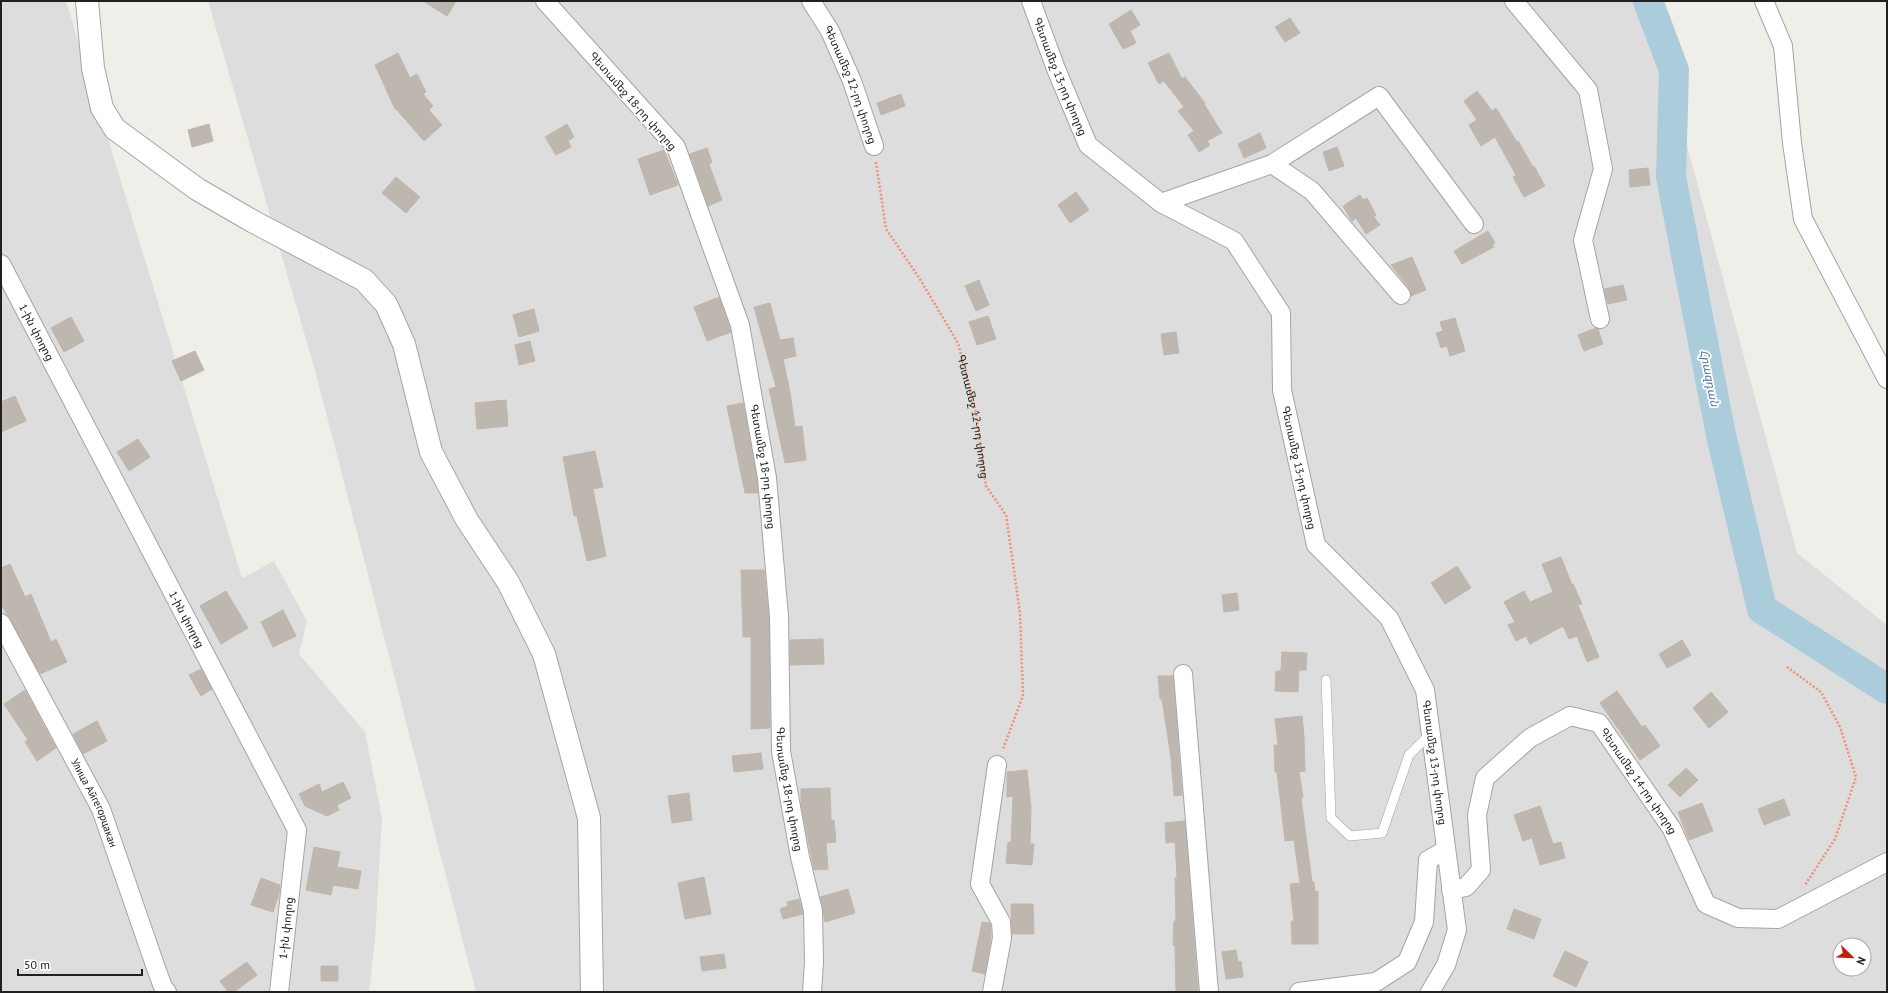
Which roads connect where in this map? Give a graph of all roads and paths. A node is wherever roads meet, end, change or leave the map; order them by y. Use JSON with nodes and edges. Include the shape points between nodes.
{"nodes":[{"id":1,"x":87,"y":1,"type":"edge"},
{"id":2,"x":545,"y":1,"type":"edge"},
{"id":3,"x":811,"y":1,"type":"edge"},
{"id":4,"x":1030,"y":1,"type":"edge"},
{"id":5,"x":1514,"y":1,"type":"edge"},
{"id":6,"x":1764,"y":1,"type":"edge"},
{"id":7,"x":874,"y":146,"type":"joint"},
{"id":8,"x":1272,"y":164,"type":"junction"},
{"id":9,"x":1161,"y":203,"type":"junction"},
{"id":10,"x":1474,"y":224,"type":"dead end"},
{"id":11,"x":1,"y":264,"type":"edge"},
{"id":12,"x":1401,"y":296,"type":"dead end"},
{"id":13,"x":1600,"y":319,"type":"dead end"},
{"id":14,"x":1887,"y":379,"type":"edge"},
{"id":15,"x":1,"y":623,"type":"edge"},
{"id":16,"x":1786,"y":667,"type":"dead end"},
{"id":17,"x":1183,"y":674,"type":"dead end"},
{"id":18,"x":1326,"y":680,"type":"dead end"},
{"id":19,"x":1430,"y":734,"type":"junction"},
{"id":20,"x":997,"y":765,"type":"joint"},
{"id":21,"x":1445,"y":850,"type":"junction"},
{"id":22,"x":1887,"y":862,"type":"edge"},
{"id":23,"x":1803,"y":888,"type":"dead end"},
{"id":24,"x":1451,"y":890,"type":"junction"},
{"id":25,"x":168,"y":992,"type":"edge"},
{"id":26,"x":278,"y":992,"type":"edge"},
{"id":27,"x":592,"y":992,"type":"edge"},
{"id":28,"x":812,"y":992,"type":"edge"},
{"id":29,"x":992,"y":992,"type":"edge"},
{"id":30,"x":1209,"y":992,"type":"edge"},
{"id":31,"x":1299,"y":992,"type":"edge"},
{"id":32,"x":1430,"y":992,"type":"edge"}],
"edges":[{"from":1,"to":27,"type":"street","via":[[93,68],[102,108],[115,129],[197,189],[364,280],[386,304],[404,344],[431,452],[467,520],[508,582],[544,654],[589,818]]},
{"from":2,"to":28,"type":"street","name":"Գետամեջ 18-րդ փողոց","via":[[676,147],[740,325],[767,478],[779,616],[781,751],[800,857],[813,911]]},
{"from":3,"to":7,"type":"street","name":"Գետամեջ 12-րդ փողոց","via":[[830,30],[852,81]]},
{"from":4,"to":9,"type":"street","name":"Գետամեջ 13-րդ փողոց","via":[[1088,145]]},
{"from":5,"to":13,"type":"street","via":[[1588,90],[1603,170],[1583,240]]},
{"from":6,"to":14,"type":"street","via":[[1783,46],[1792,143],[1803,219]]},
{"from":7,"to":20,"type":"path","name":"Գետամեջ 12-րդ փողոց","via":[[886,228],[958,343],[976,414],[986,486],[1006,515],[1020,613],[1023,696]]},
{"from":8,"to":9,"type":"street"},
{"from":8,"to":10,"type":"street","via":[[1379,96]]},
{"from":8,"to":12,"type":"street","via":[[1312,191]]},
{"from":9,"to":19,"type":"street","name":"Գետամեջ 13-րդ փողոց","via":[[1234,241],[1281,313],[1282,390],[1316,545],[1389,618],[1424,690]]},
{"from":11,"to":26,"type":"street","name":"1-ին փողոց","via":[[297,830]]},
{"from":15,"to":25,"type":"street","name":"Улица Айгегорцакан","via":[[101,809],[156,968],[163,987]]},
{"from":16,"to":23,"type":"path","via":[[1821,692],[1840,727],[1856,777],[1835,839]]},
{"from":17,"to":30,"type":"street"},
{"from":18,"to":19,"type":"lane","via":[[1331,818],[1350,836],[1382,833],[1409,755]]},
{"from":19,"to":21,"type":"street","name":"Գետամեջ 13-րդ փողոց"},
{"from":20,"to":29,"type":"street","via":[[980,884],[1001,922],[1002,938]]},
{"from":21,"to":24,"type":"street","name":"Գետամեջ 13-րդ փողոց"},
{"from":21,"to":31,"type":"street","via":[[1428,860],[1424,922],[1407,962],[1376,982]]},
{"from":22,"to":24,"type":"street","name":"Գետամեջ 14-րդ փողոց","via":[[1778,919],[1738,918],[1706,904],[1672,830],[1599,723],[1570,716],[1530,738],[1485,778],[1477,814],[1481,870],[1466,887]]},
{"from":24,"to":32,"type":"street","name":"Գետամեջ 13-րդ փողոց","via":[[1457,930],[1446,965]]}]}
